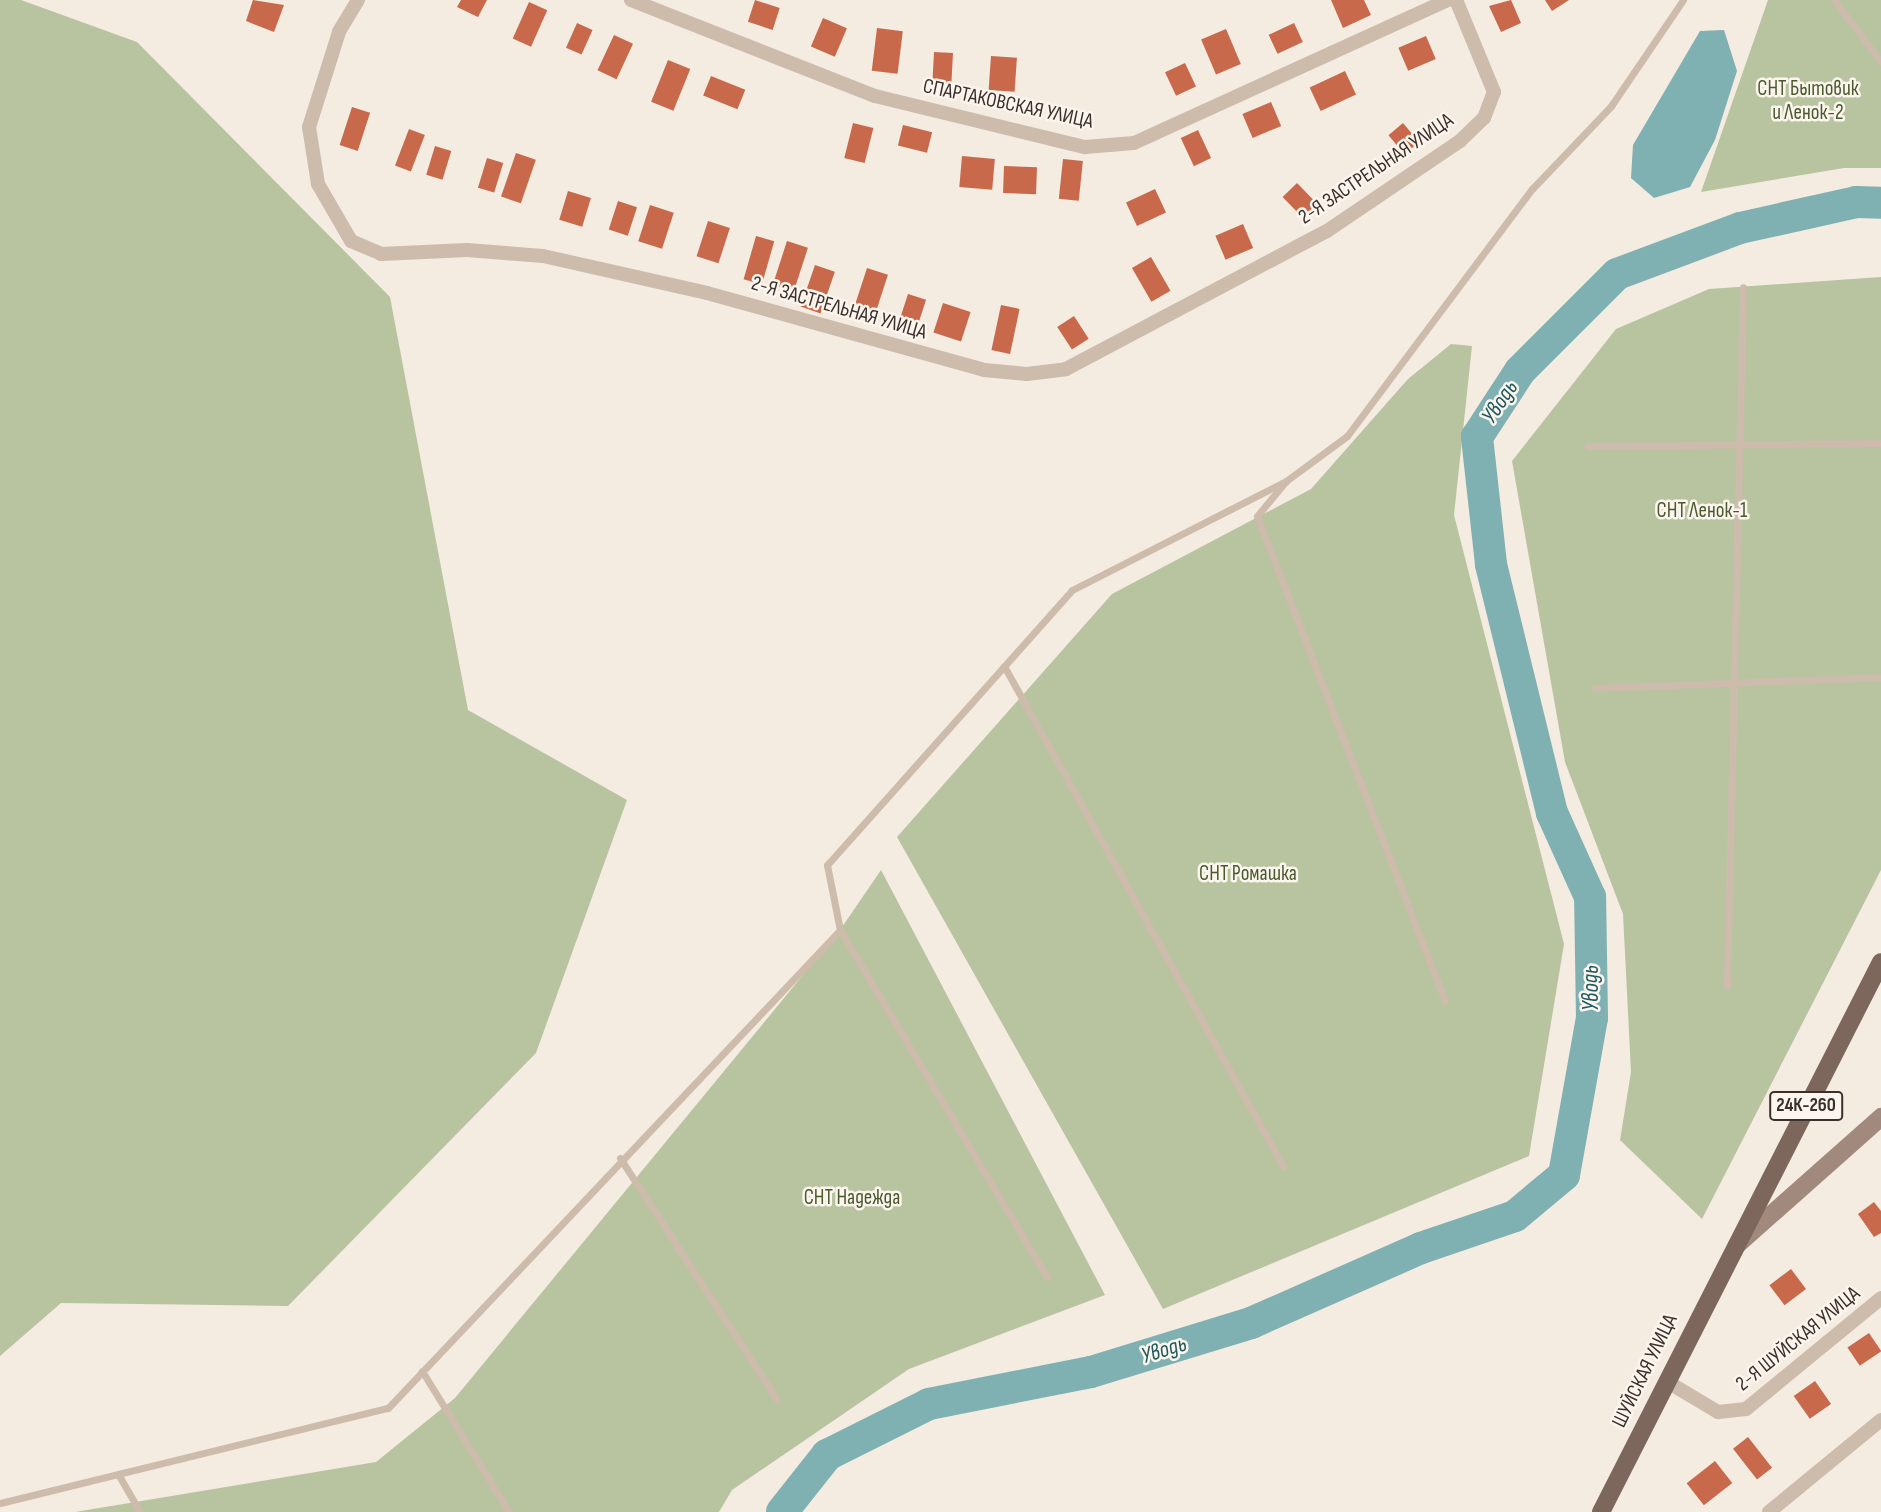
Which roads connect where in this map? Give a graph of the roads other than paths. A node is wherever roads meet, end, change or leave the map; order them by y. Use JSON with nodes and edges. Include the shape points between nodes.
{"nodes":[{"id":1,"x":358,"y":0,"type":"edge"},
{"id":2,"x":631,"y":0,"type":"edge"},
{"id":3,"x":1448,"y":0,"type":"edge"},
{"id":4,"x":1456,"y":0,"type":"edge"},
{"id":5,"x":1683,"y":0,"type":"edge"},
{"id":6,"x":1834,"y":0,"type":"edge"},
{"id":7,"x":1881,"y":62,"type":"edge"},
{"id":8,"x":1743,"y":286,"type":"dead end"},
{"id":9,"x":1881,"y":443,"type":"edge"},
{"id":10,"x":1744,"y":444,"type":"junction"},
{"id":11,"x":1588,"y":446,"type":"dead end"},
{"id":12,"x":1286,"y":481,"type":"junction"},
{"id":13,"x":1004,"y":666,"type":"junction"},
{"id":14,"x":1881,"y":677,"type":"edge"},
{"id":15,"x":1737,"y":682,"type":"junction"},
{"id":16,"x":1595,"y":688,"type":"dead end"},
{"id":17,"x":840,"y":930,"type":"junction"},
{"id":18,"x":1881,"y":962,"type":"edge"},
{"id":19,"x":1727,"y":986,"type":"dead end"},
{"id":20,"x":1445,"y":1001,"type":"dead end"},
{"id":21,"x":1881,"y":1117,"type":"edge"},
{"id":22,"x":620,"y":1158,"type":"junction"},
{"id":23,"x":1283,"y":1166,"type":"dead end"},
{"id":24,"x":1731,"y":1250,"type":"junction"},
{"id":25,"x":1047,"y":1277,"type":"dead end"},
{"id":26,"x":1881,"y":1298,"type":"edge"},
{"id":27,"x":422,"y":1371,"type":"junction"},
{"id":28,"x":1666,"y":1381,"type":"junction"},
{"id":29,"x":777,"y":1400,"type":"dead end"},
{"id":30,"x":1881,"y":1420,"type":"edge"},
{"id":31,"x":118,"y":1474,"type":"junction"},
{"id":32,"x":0,"y":1503,"type":"edge"},
{"id":33,"x":140,"y":1512,"type":"edge"},
{"id":34,"x":509,"y":1512,"type":"edge"},
{"id":35,"x":1601,"y":1512,"type":"edge"},
{"id":36,"x":1769,"y":1512,"type":"edge"}],
"edges":[{"from":1,"to":4,"type":"street","name":"2-Я ЗАСТРЕЛЬНАЯ УЛИЦА","via":[[339,32],[309,127],[318,184],[351,241],[381,254],[467,250],[544,256],[707,293],[984,370],[1027,374],[1066,369],[1327,231],[1460,141],[1484,118],[1494,92]]},
{"from":2,"to":3,"type":"street","name":"СПАРТАКОВСКАЯ УЛИЦА","via":[[875,96],[1085,147],[1134,143]]},
{"from":5,"to":12,"type":"lane","via":[[1611,107],[1532,189],[1347,436]]},
{"from":6,"to":7,"type":"lane"},
{"from":8,"to":10,"type":"lane"},
{"from":9,"to":10,"type":"lane"},
{"from":10,"to":11,"type":"lane"},
{"from":10,"to":15,"type":"lane"},
{"from":12,"to":13,"type":"lane","via":[[1072,590]]},
{"from":12,"to":20,"type":"lane","via":[[1257,516]]},
{"from":13,"to":17,"type":"lane","via":[[827,865]]},
{"from":13,"to":23,"type":"lane"},
{"from":14,"to":15,"type":"lane"},
{"from":15,"to":16,"type":"lane"},
{"from":15,"to":19,"type":"lane"},
{"from":17,"to":22,"type":"lane"},
{"from":17,"to":25,"type":"lane"},
{"from":18,"to":24,"type":"main road","number":"24К-260"},
{"from":21,"to":24,"type":"street"},
{"from":22,"to":27,"type":"lane"},
{"from":22,"to":29,"type":"lane"},
{"from":24,"to":28,"type":"main road","name":"ШУЙСКАЯ УЛИЦА","number":"24К-260"},
{"from":26,"to":28,"type":"street","name":"2-Я ШУЙСКАЯ УЛИЦА","via":[[1745,1409],[1718,1412]]},
{"from":27,"to":31,"type":"lane","via":[[388,1408]]},
{"from":27,"to":34,"type":"lane"},
{"from":28,"to":35,"type":"main road","name":"ШУЙСКАЯ УЛИЦА","number":"24К-260"},
{"from":30,"to":36,"type":"street"},
{"from":31,"to":32,"type":"lane"},
{"from":31,"to":33,"type":"lane"}]}
